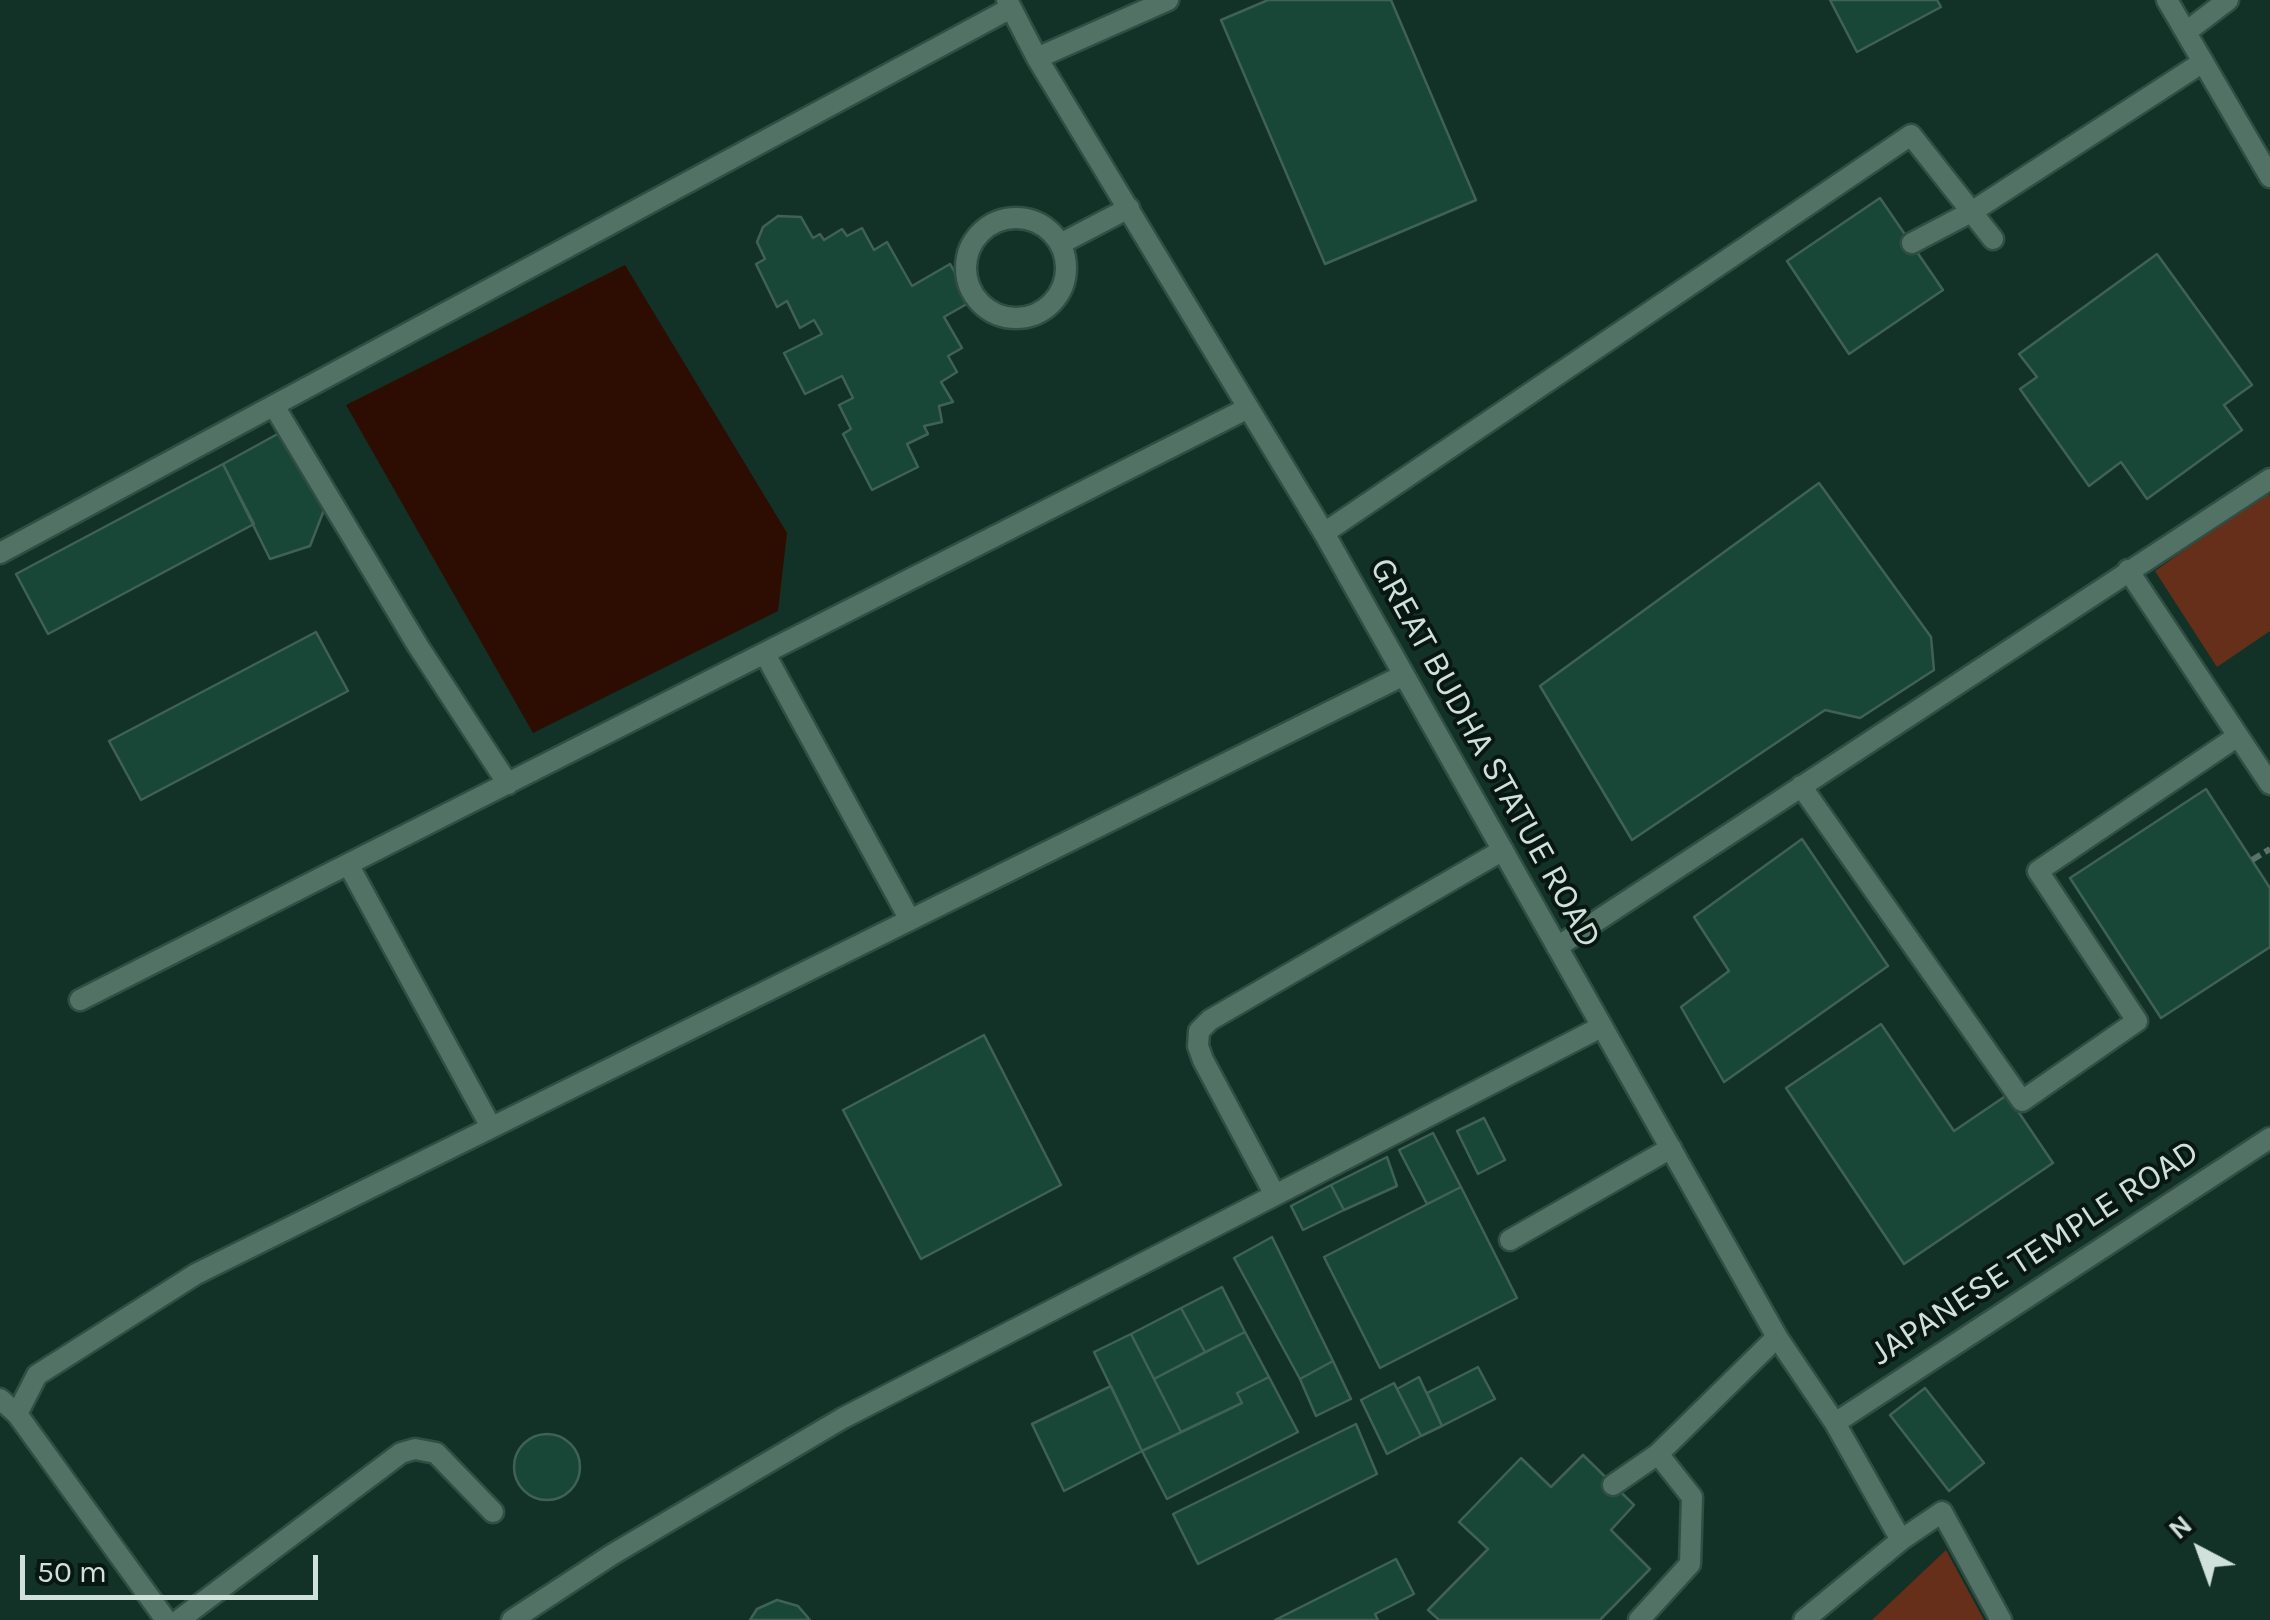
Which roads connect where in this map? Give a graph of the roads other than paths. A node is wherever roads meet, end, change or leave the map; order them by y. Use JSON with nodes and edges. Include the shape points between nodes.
{"nodes":[{"id":1,"x":1168,"y":0,"type":"edge"},
{"id":2,"x":2167,"y":0,"type":"edge"},
{"id":3,"x":2228,"y":0,"type":"edge"},
{"id":4,"x":1009,"y":4,"type":"edge"},
{"id":5,"x":2186,"y":32,"type":"junction"},
{"id":6,"x":1037,"y":58,"type":"junction"},
{"id":7,"x":2203,"y":62,"type":"junction"},
{"id":8,"x":2270,"y":177,"type":"edge"},
{"id":9,"x":1129,"y":208,"type":"junction"},
{"id":10,"x":1973,"y":211,"type":"junction"},
{"id":11,"x":1992,"y":239,"type":"dead end"},
{"id":12,"x":1912,"y":243,"type":"dead end"},
{"id":13,"x":1060,"y":244,"type":"junction"},
{"id":14,"x":274,"y":406,"type":"junction"},
{"id":15,"x":1248,"y":408,"type":"junction"},
{"id":16,"x":2270,"y":479,"type":"edge"},
{"id":17,"x":1324,"y":533,"type":"junction"},
{"id":18,"x":0,"y":553,"type":"edge"},
{"id":19,"x":2128,"y":570,"type":"junction"},
{"id":20,"x":765,"y":654,"type":"junction"},
{"id":21,"x":1404,"y":674,"type":"junction"},
{"id":22,"x":2238,"y":736,"type":"junction"},
{"id":23,"x":508,"y":784,"type":"junction"},
{"id":24,"x":2270,"y":784,"type":"edge"},
{"id":25,"x":1801,"y":786,"type":"junction"},
{"id":26,"x":1502,"y":850,"type":"junction"},
{"id":27,"x":348,"y":864,"type":"junction"},
{"id":28,"x":910,"y":920,"type":"junction"},
{"id":29,"x":1558,"y":947,"type":"junction"},
{"id":30,"x":80,"y":1000,"type":"dead end"},
{"id":31,"x":1601,"y":1026,"type":"junction"},
{"id":32,"x":491,"y":1127,"type":"junction"},
{"id":33,"x":2270,"y":1138,"type":"edge"},
{"id":34,"x":1670,"y":1148,"type":"junction"},
{"id":35,"x":1275,"y":1195,"type":"junction"},
{"id":36,"x":1510,"y":1240,"type":"dead end"},
{"id":37,"x":1777,"y":1337,"type":"junction"},
{"id":38,"x":0,"y":1399,"type":"edge"},
{"id":39,"x":17,"y":1414,"type":"junction"},
{"id":40,"x":1835,"y":1423,"type":"junction"},
{"id":41,"x":1658,"y":1454,"type":"junction"},
{"id":42,"x":1614,"y":1485,"type":"dead end"},
{"id":43,"x":493,"y":1512,"type":"dead end"},
{"id":44,"x":1902,"y":1540,"type":"junction"},
{"id":45,"x":166,"y":1620,"type":"edge"},
{"id":46,"x":179,"y":1620,"type":"edge"},
{"id":47,"x":512,"y":1620,"type":"edge"},
{"id":48,"x":1639,"y":1620,"type":"edge"},
{"id":49,"x":1804,"y":1620,"type":"edge"},
{"id":50,"x":2001,"y":1620,"type":"edge"}],
"edges":[{"from":1,"to":6,"type":"street"},
{"from":2,"to":5,"type":"street"},
{"from":3,"to":5,"type":"street"},
{"from":4,"to":6,"type":"street","name":"GREAT BUDHA STATUE ROAD"},
{"from":4,"to":14,"type":"street"},
{"from":5,"to":7,"type":"street"},
{"from":6,"to":9,"type":"street","name":"GREAT BUDHA STATUE ROAD"},
{"from":7,"to":8,"type":"street"},
{"from":7,"to":10,"type":"street"},
{"from":9,"to":13,"type":"street"},
{"from":9,"to":15,"type":"street","name":"GREAT BUDHA STATUE ROAD"},
{"from":10,"to":11,"type":"street"},
{"from":10,"to":12,"type":"street"},
{"from":10,"to":17,"type":"street","via":[[1911,135]]},
{"from":13,"to":13,"type":"street","via":[[1065,282],[1046,310],[1031,317],[998,316],[972,295],[966,262],[971,246],[994,223],[1010,218],[1042,224]]},
{"from":14,"to":18,"type":"street"},
{"from":14,"to":23,"type":"street"},
{"from":15,"to":17,"type":"street","name":"GREAT BUDHA STATUE ROAD"},
{"from":15,"to":20,"type":"street"},
{"from":16,"to":19,"type":"street"},
{"from":17,"to":21,"type":"street","name":"GREAT BUDHA STATUE ROAD"},
{"from":19,"to":22,"type":"street"},
{"from":19,"to":25,"type":"street"},
{"from":20,"to":23,"type":"street"},
{"from":20,"to":28,"type":"street"},
{"from":21,"to":26,"type":"street","name":"GREAT BUDHA STATUE ROAD"},
{"from":21,"to":28,"type":"street"},
{"from":22,"to":24,"type":"street"},
{"from":22,"to":25,"type":"street","via":[[2038,871],[2136,1021],[2022,1101]]},
{"from":23,"to":27,"type":"street"},
{"from":25,"to":29,"type":"street"},
{"from":26,"to":29,"type":"street","name":"GREAT BUDHA STATUE ROAD"},
{"from":26,"to":35,"type":"street","via":[[1200,1031],[1203,1060]]},
{"from":27,"to":30,"type":"street"},
{"from":27,"to":32,"type":"street"},
{"from":28,"to":32,"type":"street"},
{"from":29,"to":31,"type":"street","name":"GREAT BUDHA STATUE ROAD"},
{"from":31,"to":34,"type":"street","name":"GREAT BUDHA STATUE ROAD"},
{"from":31,"to":35,"type":"street"},
{"from":32,"to":39,"type":"street","via":[[196,1274],[38,1375]]},
{"from":33,"to":40,"type":"street","name":"JAPANESE TEMPLE ROAD"},
{"from":34,"to":36,"type":"street"},
{"from":34,"to":37,"type":"street","name":"GREAT BUDHA STATUE ROAD"},
{"from":35,"to":47,"type":"street","via":[[843,1418]]},
{"from":37,"to":40,"type":"street","name":"GREAT BUDHA STATUE ROAD"},
{"from":37,"to":41,"type":"street"},
{"from":38,"to":39,"type":"street"},
{"from":39,"to":45,"type":"street"},
{"from":40,"to":44,"type":"street","name":"GREAT BUDHA STATUE ROAD"},
{"from":41,"to":42,"type":"street"},
{"from":41,"to":48,"type":"street","via":[[1692,1497],[1690,1564]]},
{"from":43,"to":46,"type":"street","via":[[436,1453],[401,1453]]},
{"from":44,"to":49,"type":"street"},
{"from":44,"to":50,"type":"street","via":[[1942,1512]]}]}
